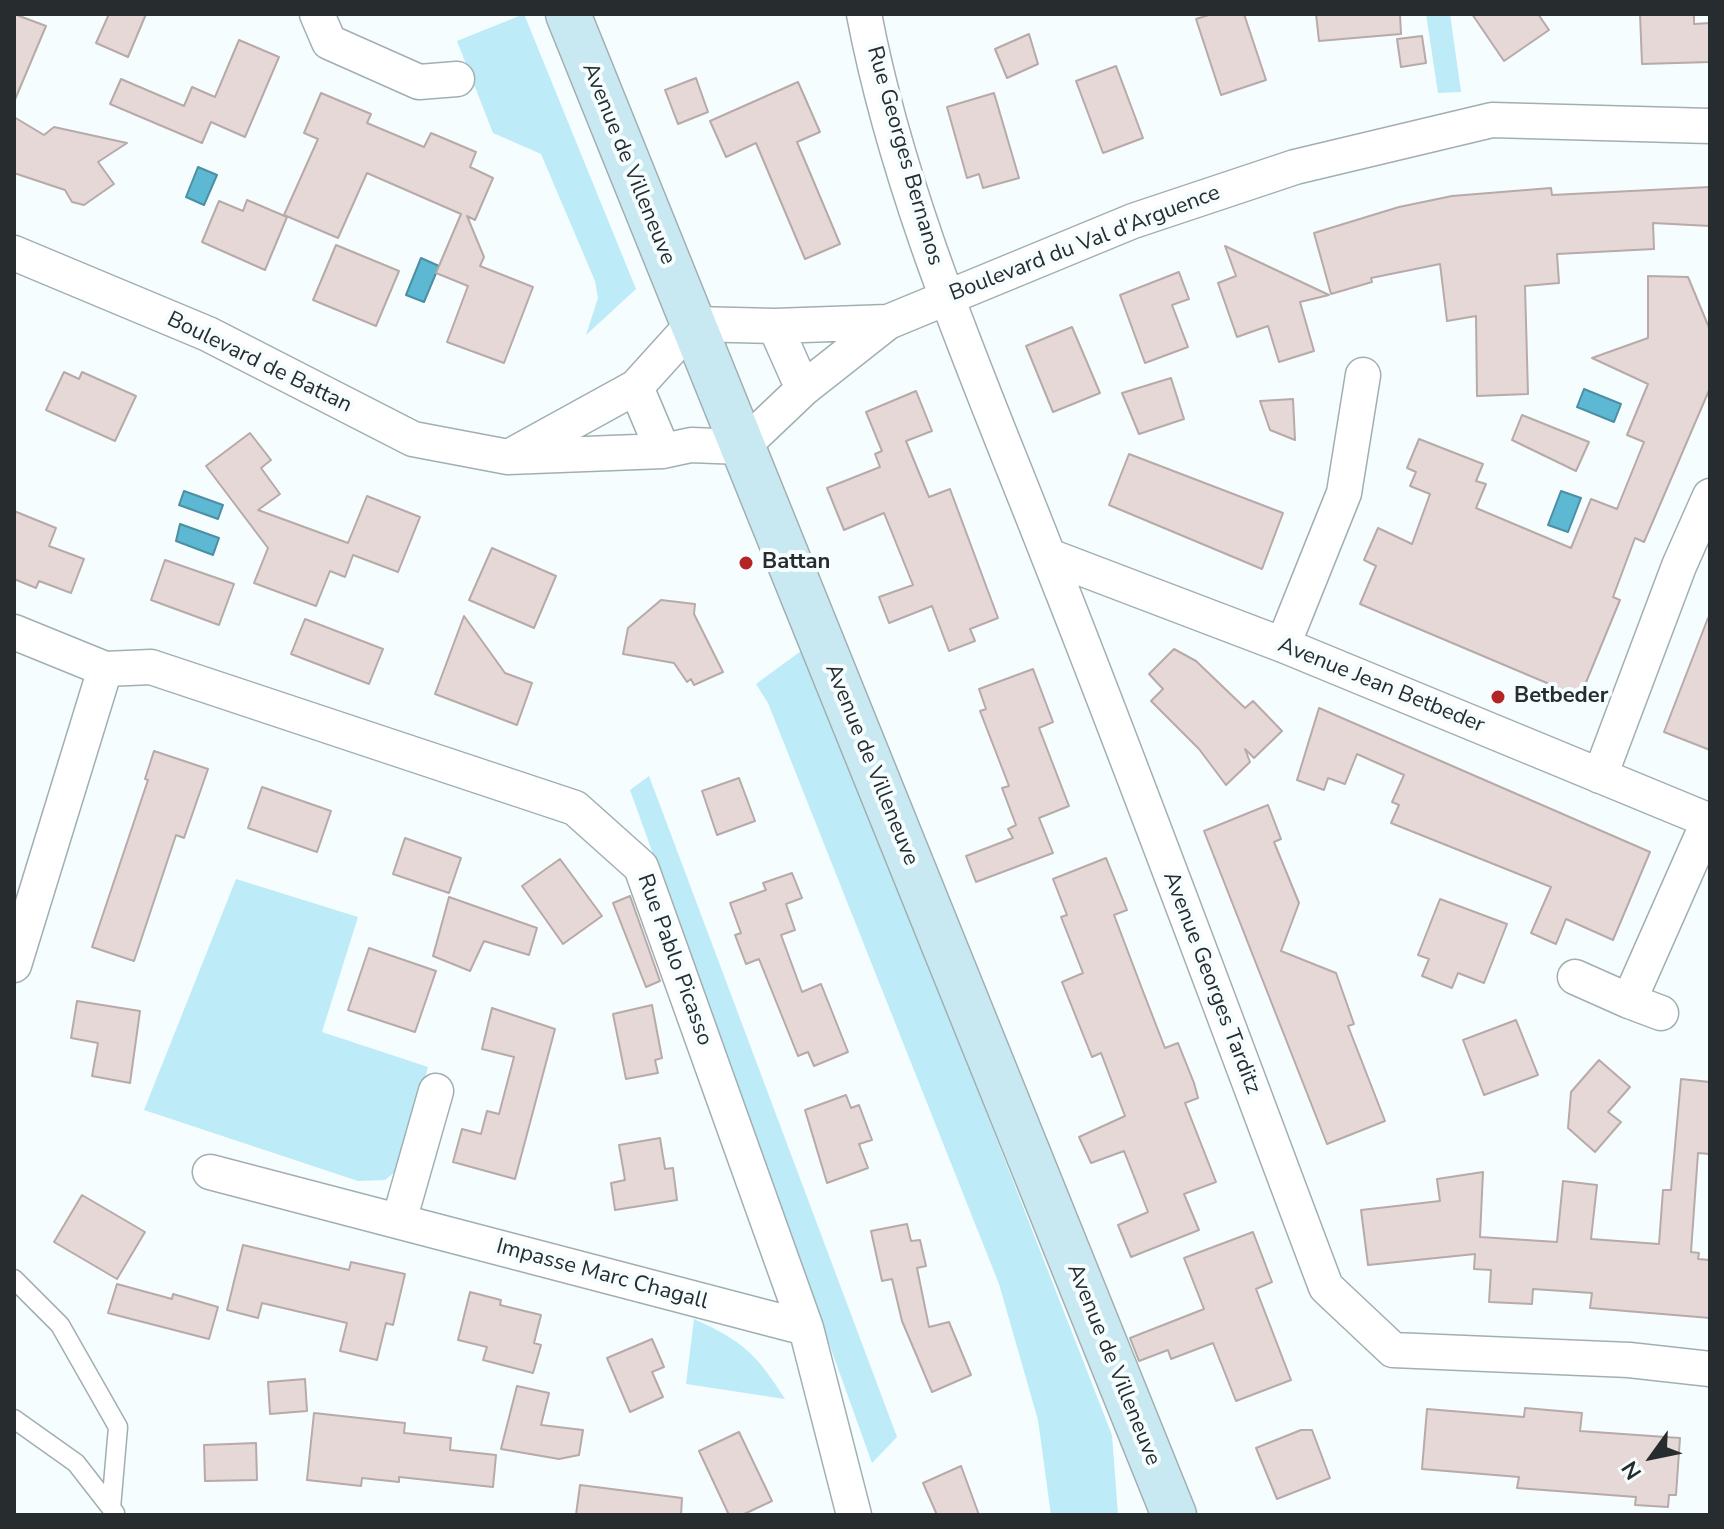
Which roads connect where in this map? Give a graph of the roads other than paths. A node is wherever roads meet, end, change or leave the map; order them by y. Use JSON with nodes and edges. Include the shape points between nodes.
{"nodes":[{"id":1,"x":317,"y":14,"type":"edge"},
{"id":2,"x":568,"y":14,"type":"edge"},
{"id":3,"x":864,"y":14,"type":"edge"},
{"id":4,"x":457,"y":79,"type":"dead end"},
{"id":5,"x":1710,"y":126,"type":"edge"},
{"id":6,"x":14,"y":253,"type":"edge"},
{"id":7,"x":945,"y":297,"type":"junction"},
{"id":8,"x":888,"y":322,"type":"junction"},
{"id":9,"x":693,"y":324,"type":"junction"},
{"id":10,"x":775,"y":326,"type":"junction"},
{"id":11,"x":1363,"y":375,"type":"dead end"},
{"id":12,"x":636,"y":387,"type":"junction"},
{"id":13,"x":803,"y":389,"type":"junction"},
{"id":14,"x":742,"y":447,"type":"junction"},
{"id":15,"x":663,"y":451,"type":"junction"},
{"id":16,"x":508,"y":457,"type":"junction"},
{"id":17,"x":1710,"y":496,"type":"edge"},
{"id":18,"x":1049,"y":556,"type":"junction"},
{"id":19,"x":14,"y":632,"type":"edge"},
{"id":20,"x":1283,"y":645,"type":"junction"},
{"id":21,"x":105,"y":669,"type":"junction"},
{"id":22,"x":1600,"y":776,"type":"junction"},
{"id":23,"x":1709,"y":821,"type":"edge"},
{"id":24,"x":14,"y":965,"type":"edge"},
{"id":25,"x":1575,"y":977,"type":"dead end"},
{"id":26,"x":1629,"y":1001,"type":"junction"},
{"id":27,"x":1661,"y":1013,"type":"dead end"},
{"id":28,"x":436,"y":1091,"type":"dead end"},
{"id":29,"x":210,"y":1172,"type":"dead end"},
{"id":30,"x":399,"y":1221,"type":"junction"},
{"id":31,"x":14,"y":1279,"type":"edge"},
{"id":32,"x":806,"y":1328,"type":"junction"},
{"id":33,"x":1710,"y":1369,"type":"edge"},
{"id":34,"x":14,"y":1419,"type":"edge"},
{"id":35,"x":114,"y":1511,"type":"edge"},
{"id":36,"x":854,"y":1515,"type":"edge"},
{"id":37,"x":1174,"y":1515,"type":"edge"}],
"edges":[{"from":1,"to":4,"type":"street","via":[[329,42],[419,82]]},
{"from":2,"to":9,"type":"main road","name":"Avenue de Villeneuve"},
{"from":3,"to":7,"type":"street","name":"Rue Georges Bernanos","via":[[874,64]]},
{"from":5,"to":7,"type":"street","name":"Boulevard du Val d'Arguence","via":[[1492,120],[1295,167],[1133,221]]},
{"from":6,"to":16,"type":"street","name":"Boulevard de Battan","via":[[208,334],[413,439]]},
{"from":7,"to":8,"type":"street","name":"Boulevard du Val d'Arguence"},
{"from":7,"to":18,"type":"street","name":"Avenue Georges Tarditz"},
{"from":8,"to":10,"type":"street"},
{"from":8,"to":13,"type":"street"},
{"from":9,"to":10,"type":"street"},
{"from":9,"to":12,"type":"street"},
{"from":9,"to":14,"type":"main road","name":"Avenue de Villeneuve"},
{"from":10,"to":13,"type":"street"},
{"from":11,"to":20,"type":"street","via":[[1344,493]]},
{"from":12,"to":15,"type":"street"},
{"from":12,"to":16,"type":"street"},
{"from":13,"to":14,"type":"street"},
{"from":14,"to":15,"type":"street","name":"Boulevard de Battan","via":[[691,445]]},
{"from":14,"to":37,"type":"main road","name":"Avenue de Villeneuve"},
{"from":15,"to":16,"type":"street","name":"Boulevard de Battan"},
{"from":17,"to":22,"type":"street"},
{"from":18,"to":20,"type":"street","name":"Avenue Jean Betbeder"},
{"from":18,"to":33,"type":"street","name":"Avenue Georges Tarditz","via":[[1326,1287],[1393,1350],[1629,1360]]},
{"from":19,"to":21,"type":"street","name":"Rue Pablo Picasso"},
{"from":20,"to":22,"type":"street","name":"Avenue Jean Betbeder"},
{"from":21,"to":24,"type":"street"},
{"from":21,"to":32,"type":"street","name":"Rue Pablo Picasso","via":[[151,667],[575,808],[641,867]]},
{"from":22,"to":23,"type":"street","name":"Avenue Jean Betbeder"},
{"from":23,"to":26,"type":"street"},
{"from":25,"to":26,"type":"street"},
{"from":26,"to":27,"type":"street"},
{"from":28,"to":30,"type":"street"},
{"from":29,"to":30,"type":"street","name":"Impasse Marc Chagall"},
{"from":30,"to":32,"type":"street","name":"Impasse Marc Chagall"},
{"from":31,"to":35,"type":"lane","via":[[60,1325],[118,1427]]},
{"from":32,"to":36,"type":"street","name":"Rue Pablo Picasso"},
{"from":34,"to":35,"type":"lane","via":[[76,1463]]}]}
